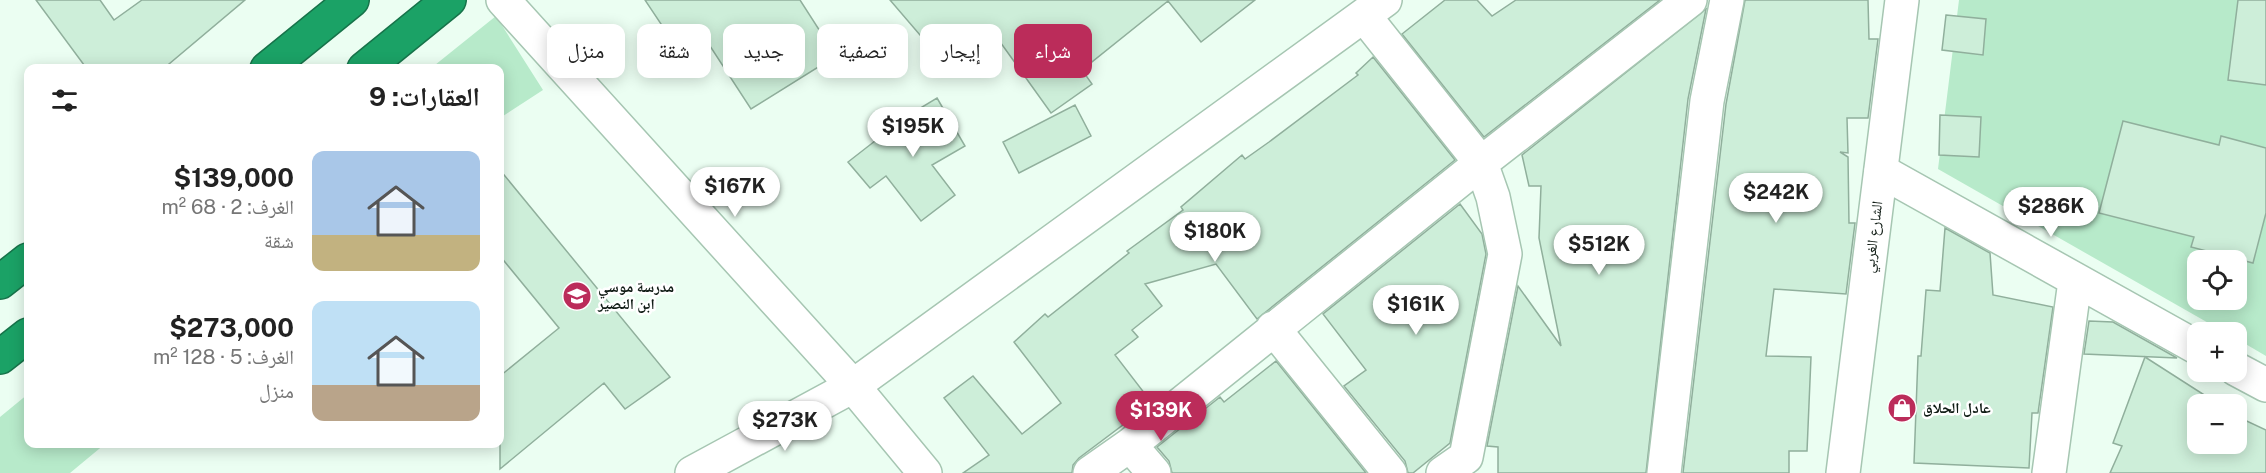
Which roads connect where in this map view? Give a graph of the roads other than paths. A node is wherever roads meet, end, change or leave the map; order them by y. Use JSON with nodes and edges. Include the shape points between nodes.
{"nodes":[{"id":1,"x":352,"y":0,"type":"edge"},
{"id":2,"x":449,"y":0,"type":"edge"},
{"id":3,"x":503,"y":0,"type":"edge"},
{"id":4,"x":1690,"y":0,"type":"edge"},
{"id":5,"x":1726,"y":0,"type":"edge"},
{"id":6,"x":1902,"y":0,"type":"edge"},
{"id":7,"x":1375,"y":8,"type":"edge"},
{"id":8,"x":273,"y":64,"type":"edge"},
{"id":9,"x":370,"y":64,"type":"edge"},
{"id":10,"x":1481,"y":163,"type":"junction"},
{"id":11,"x":1881,"y":171,"type":"junction"},
{"id":12,"x":24,"y":263,"type":"edge"},
{"id":13,"x":2075,"y":281,"type":"junction"},
{"id":14,"x":0,"y":282,"type":"edge"},
{"id":15,"x":1273,"y":328,"type":"junction"},
{"id":16,"x":24,"y":338,"type":"edge"},
{"id":17,"x":2187,"y":342,"type":"edge"},
{"id":18,"x":0,"y":357,"type":"edge"},
{"id":19,"x":2247,"y":375,"type":"edge"},
{"id":20,"x":2266,"y":385,"type":"edge"},
{"id":21,"x":854,"y":386,"type":"junction"},
{"id":22,"x":1130,"y":445,"type":"junction"},
{"id":23,"x":1458,"y":468,"type":"edge"},
{"id":24,"x":2055,"y":471,"type":"edge"},
{"id":25,"x":692,"y":473,"type":"edge"},
{"id":26,"x":925,"y":473,"type":"edge"},
{"id":27,"x":1090,"y":473,"type":"edge"},
{"id":28,"x":1154,"y":473,"type":"edge"},
{"id":29,"x":1390,"y":473,"type":"edge"},
{"id":30,"x":1664,"y":473,"type":"edge"},
{"id":31,"x":1843,"y":473,"type":"edge"}],
"edges":[{"from":1,"to":8,"type":"highway"},
{"from":2,"to":9,"type":"highway"},
{"from":3,"to":21,"type":"street"},
{"from":4,"to":10,"type":"street"},
{"from":5,"to":30,"type":"street","via":[[1707,101]]},
{"from":6,"to":11,"type":"street","name":"الشارع الغربي"},
{"from":7,"to":10,"type":"street"},
{"from":7,"to":21,"type":"street"},
{"from":10,"to":15,"type":"street"},
{"from":10,"to":23,"type":"street","via":[[1505,254]]},
{"from":11,"to":13,"type":"street"},
{"from":11,"to":31,"type":"street","name":"الشارع الغربي"},
{"from":12,"to":14,"type":"highway"},
{"from":13,"to":17,"type":"street"},
{"from":13,"to":24,"type":"street"},
{"from":15,"to":22,"type":"street"},
{"from":15,"to":29,"type":"street"},
{"from":16,"to":18,"type":"highway"},
{"from":19,"to":20,"type":"street"},
{"from":21,"to":25,"type":"street"},
{"from":21,"to":26,"type":"street"},
{"from":22,"to":27,"type":"street"},
{"from":22,"to":28,"type":"street"}]}
